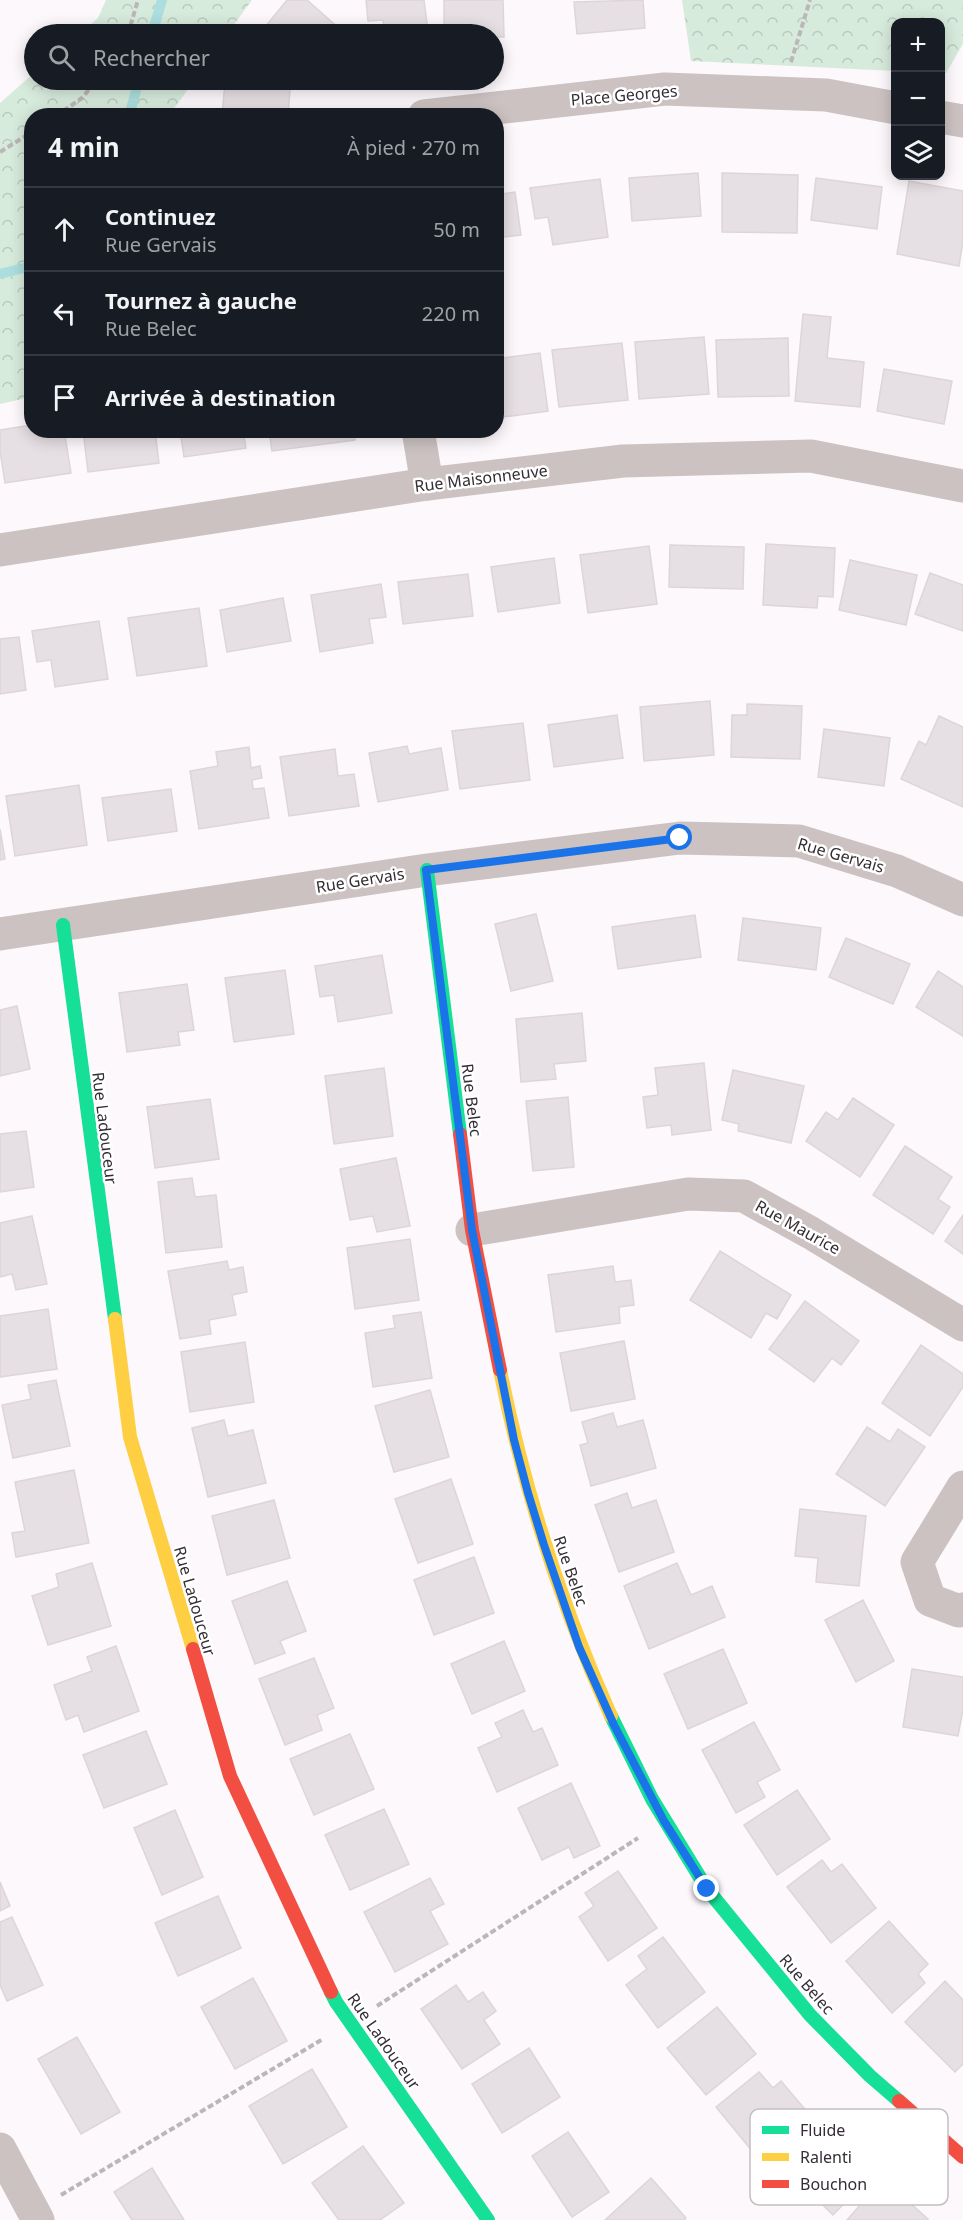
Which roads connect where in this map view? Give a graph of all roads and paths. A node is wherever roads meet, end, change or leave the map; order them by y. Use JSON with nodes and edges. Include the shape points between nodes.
{"nodes":[{"id":1,"x":138,"y":0,"type":"edge"},
{"id":2,"x":810,"y":0,"type":"edge"},
{"id":3,"x":131,"y":24,"type":"edge"},
{"id":4,"x":89,"y":90,"type":"edge"},
{"id":5,"x":781,"y":93,"type":"junction"},
{"id":6,"x":891,"y":107,"type":"edge"},
{"id":7,"x":68,"y":108,"type":"edge"},
{"id":8,"x":495,"y":108,"type":"edge"},
{"id":9,"x":945,"y":118,"type":"edge"},
{"id":10,"x":963,"y":121,"type":"edge"},
{"id":11,"x":24,"y":137,"type":"edge"},
{"id":12,"x":0,"y":152,"type":"edge"},
{"id":13,"x":419,"y":438,"type":"edge"},
{"id":14,"x":427,"y":484,"type":"junction"},
{"id":15,"x":963,"y":486,"type":"edge"},
{"id":16,"x":0,"y":550,"type":"edge"},
{"id":17,"x":426,"y":870,"type":"junction"},
{"id":18,"x":963,"y":900,"type":"edge"},
{"id":19,"x":63,"y":925,"type":"junction"},
{"id":20,"x":0,"y":934,"type":"edge"},
{"id":21,"x":472,"y":1230,"type":"junction"},
{"id":22,"x":963,"y":1325,"type":"edge"},
{"id":23,"x":963,"y":1487,"type":"edge"},
{"id":24,"x":963,"y":1609,"type":"edge"},
{"id":25,"x":644,"y":1834,"type":"dead end"},
{"id":26,"x":374,"y":2008,"type":"dead end"},
{"id":27,"x":330,"y":2035,"type":"dead end"},
{"id":28,"x":908,"y":2109,"type":"edge"},
{"id":29,"x":948,"y":2144,"type":"edge"},
{"id":30,"x":0,"y":2150,"type":"edge"},
{"id":31,"x":963,"y":2157,"type":"edge"},
{"id":32,"x":48,"y":2208,"type":"edge"},
{"id":33,"x":488,"y":2220,"type":"edge"}],
"edges":[{"from":1,"to":3,"type":"path"},
{"from":2,"to":5,"type":"path"},
{"from":4,"to":7,"type":"path"},
{"from":5,"to":6,"type":"street","name":"Place Georges","via":[[826,95]]},
{"from":5,"to":8,"type":"street","name":"Place Georges","via":[[665,89]]},
{"from":9,"to":10,"type":"street"},
{"from":11,"to":12,"type":"path"},
{"from":13,"to":14,"type":"street"},
{"from":14,"to":15,"type":"street","name":"Rue Maisonneuve","via":[[623,461],[811,456]]},
{"from":14,"to":16,"type":"street","name":"Rue Maisonneuve"},
{"from":17,"to":18,"type":"street","name":"Rue Gervais","via":[[680,838],[799,841],[897,871]]},
{"from":17,"to":19,"type":"street","name":"Rue Gervais"},
{"from":17,"to":21,"type":"street","name":"Rue Belec"},
{"from":19,"to":20,"type":"street","name":"Rue Gervais"},
{"from":19,"to":33,"type":"street","name":"Rue Ladouceur","via":[[130,1437],[230,1776],[336,2002]]},
{"from":21,"to":22,"type":"street","name":"Rue Maurice","via":[[688,1194],[744,1196]]},
{"from":21,"to":28,"type":"street","name":"Rue Belec","via":[[514,1440],[544,1545],[579,1647],[614,1725],[652,1799],[707,1889],[810,2015]]},
{"from":23,"to":24,"type":"street","via":[[917,1562],[930,1600]]},
{"from":25,"to":26,"type":"path"},
{"from":27,"to":32,"type":"path"},
{"from":29,"to":31,"type":"street","name":"Rue Belec"},
{"from":30,"to":32,"type":"street"}]}
